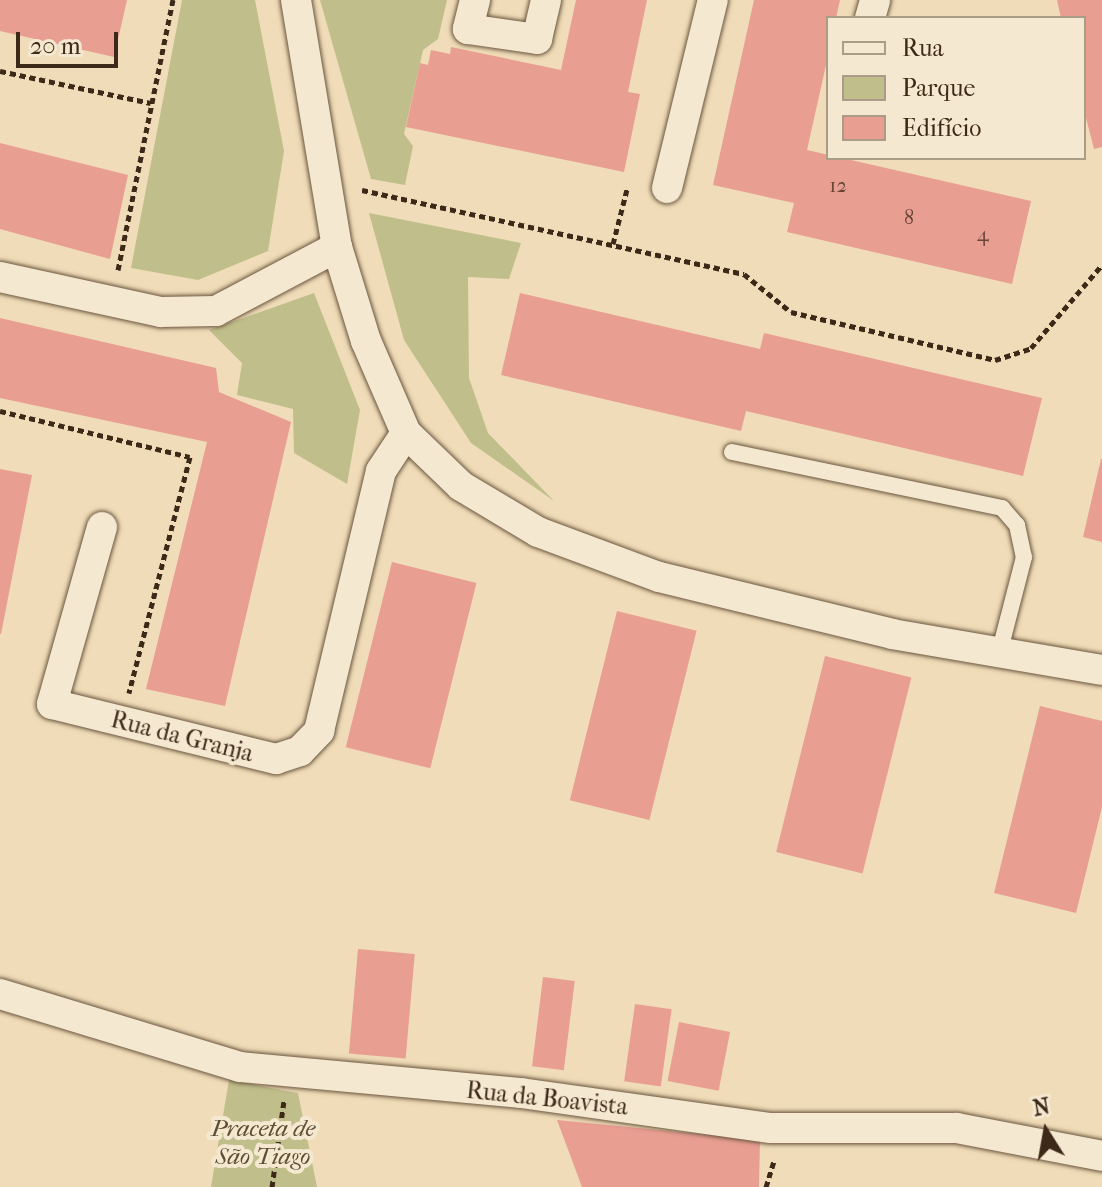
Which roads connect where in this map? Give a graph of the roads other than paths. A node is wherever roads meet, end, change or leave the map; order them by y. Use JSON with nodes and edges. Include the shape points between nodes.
{"nodes":[{"id":1,"x":296,"y":0,"type":"edge"},
{"id":2,"x":475,"y":0,"type":"edge"},
{"id":3,"x":546,"y":0,"type":"edge"},
{"id":4,"x":713,"y":0,"type":"edge"},
{"id":5,"x":667,"y":188,"type":"dead end"},
{"id":6,"x":337,"y":247,"type":"junction"},
{"id":7,"x":0,"y":277,"type":"edge"},
{"id":8,"x":406,"y":433,"type":"junction"},
{"id":9,"x":732,"y":452,"type":"dead end"},
{"id":10,"x":102,"y":527,"type":"dead end"},
{"id":11,"x":999,"y":654,"type":"junction"},
{"id":12,"x":1102,"y":670,"type":"edge"},
{"id":13,"x":0,"y":994,"type":"edge"},
{"id":14,"x":1102,"y":1156,"type":"edge"}],
"edges":[{"from":1,"to":6,"type":"street"},
{"from":2,"to":3,"type":"street","via":[[468,29],[537,39]]},
{"from":4,"to":5,"type":"street"},
{"from":6,"to":7,"type":"street","via":[[216,311],[161,312]]},
{"from":6,"to":8,"type":"street"},
{"from":8,"to":10,"type":"street","name":"Rua da Granja","via":[[381,471],[319,731],[300,751],[276,759],[52,704]]},
{"from":8,"to":11,"type":"street","via":[[461,486],[565,542],[659,577]]},
{"from":9,"to":11,"type":"lane","via":[[1002,508],[1017,525],[1024,557]]},
{"from":11,"to":12,"type":"street"},
{"from":13,"to":14,"type":"street","name":"Rua da Boavista","via":[[240,1067],[521,1093],[771,1128],[957,1128]]}]}
